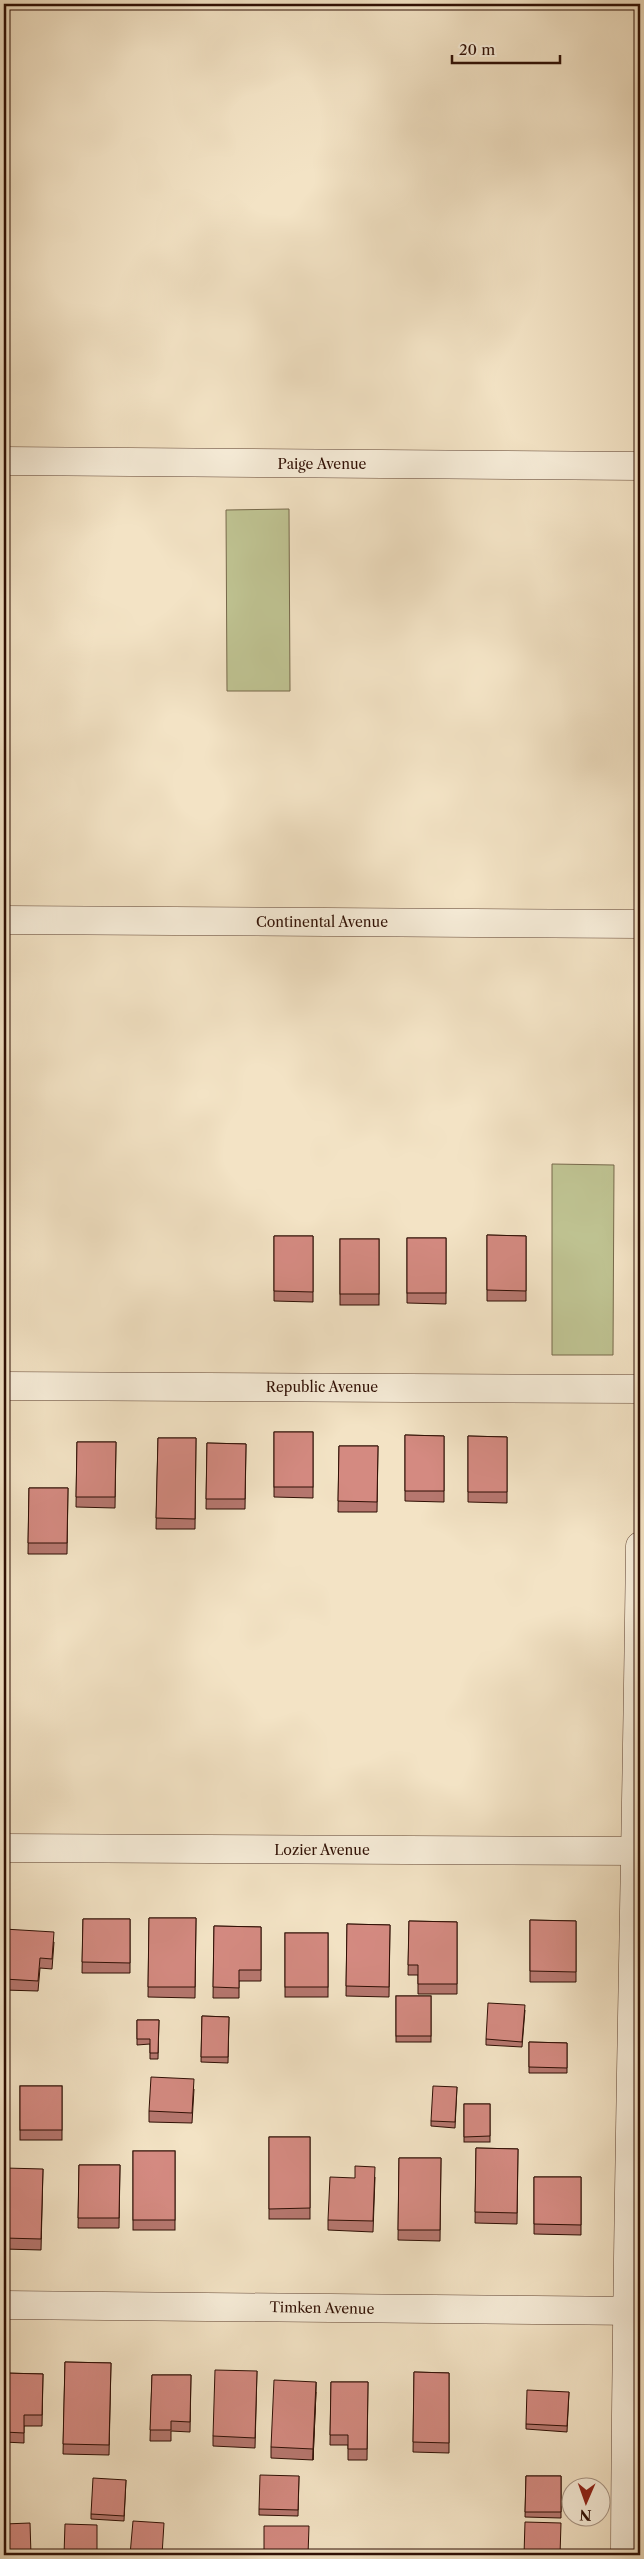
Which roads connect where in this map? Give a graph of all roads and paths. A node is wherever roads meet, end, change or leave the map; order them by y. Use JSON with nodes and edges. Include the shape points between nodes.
{"nodes":[{"id":1,"x":4,"y":461,"type":"edge"},
{"id":2,"x":640,"y":466,"type":"edge"},
{"id":3,"x":4,"y":920,"type":"edge"},
{"id":4,"x":640,"y":924,"type":"edge"},
{"id":5,"x":4,"y":1386,"type":"edge"},
{"id":6,"x":640,"y":1389,"type":"edge"},
{"id":7,"x":640,"y":1546,"type":"edge"},
{"id":8,"x":4,"y":1848,"type":"edge"},
{"id":9,"x":638,"y":1851,"type":"edge"},
{"id":10,"x":4,"y":2305,"type":"edge"},
{"id":11,"x":633,"y":2311,"type":"edge"},
{"id":12,"x":625,"y":2555,"type":"edge"}],
"edges":[{"from":1,"to":2,"type":"street","name":"Paige Avenue"},
{"from":3,"to":4,"type":"street","name":"Continental Avenue"},
{"from":5,"to":6,"type":"street","name":"Republic Avenue"},
{"from":7,"to":9,"type":"street"},
{"from":8,"to":9,"type":"street","name":"Lozier Avenue"},
{"from":9,"to":11,"type":"street"},
{"from":10,"to":11,"type":"street","name":"Timken Avenue"},
{"from":11,"to":12,"type":"street"}]}
